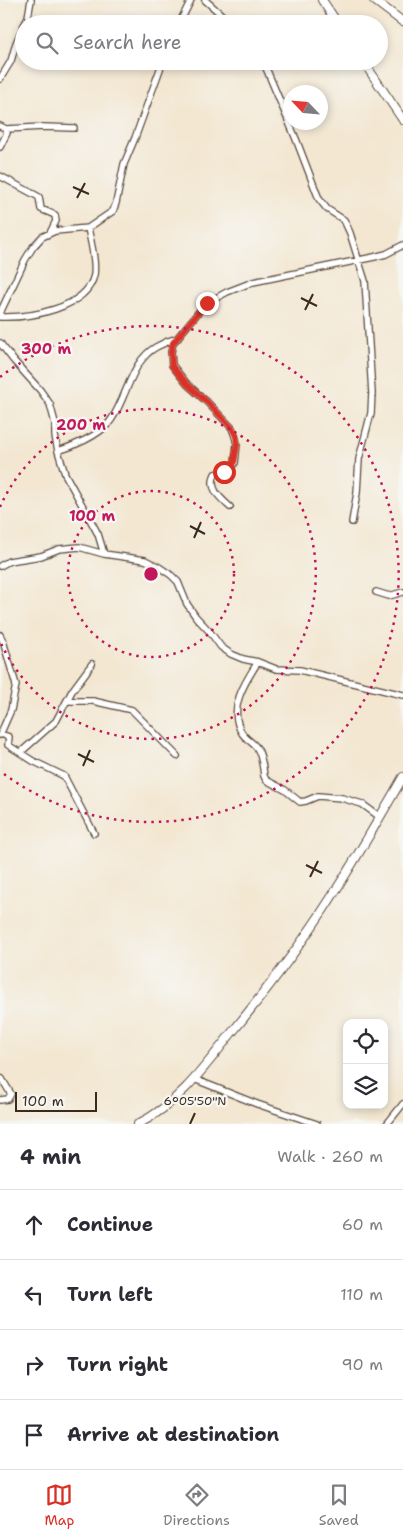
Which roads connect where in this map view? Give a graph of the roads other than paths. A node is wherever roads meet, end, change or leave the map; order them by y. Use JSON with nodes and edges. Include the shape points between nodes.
{"nodes":[{"id":1,"x":31,"y":0,"type":"edge"},
{"id":2,"x":191,"y":0,"type":"edge"},
{"id":3,"x":205,"y":0,"type":"edge"},
{"id":4,"x":322,"y":0,"type":"edge"},
{"id":5,"x":374,"y":0,"type":"edge"},
{"id":6,"x":28,"y":15,"type":"edge"},
{"id":7,"x":184,"y":15,"type":"edge"},
{"id":8,"x":222,"y":15,"type":"edge"},
{"id":9,"x":332,"y":15,"type":"edge"},
{"id":10,"x":403,"y":22,"type":"edge"},
{"id":11,"x":15,"y":48,"type":"edge"},
{"id":12,"x":160,"y":70,"type":"edge"},
{"id":13,"x":267,"y":70,"type":"edge"},
{"id":14,"x":369,"y":70,"type":"edge"},
{"id":15,"x":0,"y":79,"type":"edge"},
{"id":16,"x":403,"y":120,"type":"edge"},
{"id":17,"x":3,"y":128,"type":"edge"},
{"id":18,"x":74,"y":128,"type":"dead end"},
{"id":19,"x":0,"y":147,"type":"edge"},
{"id":20,"x":0,"y":176,"type":"edge"},
{"id":21,"x":88,"y":228,"type":"junction"},
{"id":22,"x":50,"y":233,"type":"junction"},
{"id":23,"x":403,"y":245,"type":"edge"},
{"id":24,"x":359,"y":261,"type":"junction"},
{"id":25,"x":0,"y":313,"type":"edge"},
{"id":26,"x":0,"y":316,"type":"edge"},
{"id":27,"x":178,"y":337,"type":"junction"},
{"id":28,"x":0,"y":343,"type":"edge"},
{"id":29,"x":58,"y":451,"type":"junction"},
{"id":30,"x":230,"y":507,"type":"dead end"},
{"id":31,"x":352,"y":522,"type":"dead end"},
{"id":32,"x":104,"y":554,"type":"junction"},
{"id":33,"x":0,"y":566,"type":"edge"},
{"id":34,"x":376,"y":592,"type":"dead end"},
{"id":35,"x":403,"y":592,"type":"edge"},
{"id":36,"x":1,"y":640,"type":"edge"},
{"id":37,"x":258,"y":662,"type":"junction"},
{"id":38,"x":92,"y":664,"type":"dead end"},
{"id":39,"x":403,"y":695,"type":"edge"},
{"id":40,"x":68,"y":701,"type":"junction"},
{"id":41,"x":0,"y":735,"type":"edge"},
{"id":42,"x":21,"y":752,"type":"junction"},
{"id":43,"x":177,"y":756,"type":"dead end"},
{"id":44,"x":403,"y":777,"type":"edge"},
{"id":45,"x":380,"y":817,"type":"junction"},
{"id":46,"x":94,"y":833,"type":"dead end"},
{"id":47,"x":2,"y":1079,"type":"dead end"},
{"id":48,"x":194,"y":1079,"type":"junction"},
{"id":49,"x":0,"y":1100,"type":"edge"},
{"id":50,"x":403,"y":1104,"type":"edge"},
{"id":51,"x":138,"y":1124,"type":"edge"},
{"id":52,"x":317,"y":1124,"type":"edge"},
{"id":53,"x":387,"y":1124,"type":"edge"}],
"edges":[{"from":1,"to":6,"type":"street"},
{"from":2,"to":7,"type":"street"},
{"from":3,"to":8,"type":"street"},
{"from":4,"to":9,"type":"main road"},
{"from":5,"to":10,"type":"main road"},
{"from":11,"to":15,"type":"street","via":[[12,61]]},
{"from":12,"to":21,"type":"street","via":[[124,164],[115,207]]},
{"from":13,"to":24,"type":"street","via":[[319,199],[327,209],[344,220]]},
{"from":14,"to":16,"type":"main road"},
{"from":17,"to":18,"type":"street"},
{"from":17,"to":19,"type":"street","via":[[6,133]]},
{"from":20,"to":22,"type":"street","via":[[40,197],[41,209],[55,215],[56,221]]},
{"from":21,"to":22,"type":"street"},
{"from":21,"to":26,"type":"street","via":[[94,276],[86,290],[61,308],[16,318]]},
{"from":22,"to":25,"type":"street","via":[[42,237],[29,254]]},
{"from":23,"to":24,"type":"street","via":[[386,254]]},
{"from":24,"to":27,"type":"street","via":[[268,278],[227,292],[207,303]]},
{"from":24,"to":31,"type":"street","via":[[366,293],[372,393],[371,413],[359,459]]},
{"from":27,"to":29,"type":"street","via":[[146,354],[108,424],[97,433]]},
{"from":27,"to":30,"type":"street","via":[[171,352],[172,366],[236,436],[234,463],[213,477],[218,497]]},
{"from":28,"to":29,"type":"street","via":[[50,404]]},
{"from":29,"to":32,"type":"street","via":[[65,474],[98,534]]},
{"from":32,"to":33,"type":"street","via":[[80,547],[59,548]]},
{"from":32,"to":37,"type":"street","via":[[145,560],[171,575],[196,617],[221,647],[243,659]]},
{"from":34,"to":35,"type":"street","via":[[389,596]]},
{"from":36,"to":41,"type":"street","via":[[16,685],[12,710]]},
{"from":37,"to":39,"type":"street"},
{"from":37,"to":45,"type":"street","via":[[240,694],[237,716],[241,732],[258,750],[266,780],[300,802],[318,796],[342,798],[362,804]]},
{"from":38,"to":40,"type":"street"},
{"from":40,"to":42,"type":"street","via":[[56,721]]},
{"from":40,"to":43,"type":"street","via":[[93,701],[132,710]]},
{"from":41,"to":42,"type":"street","via":[[9,737],[8,745]]},
{"from":42,"to":46,"type":"street","via":[[64,776]]},
{"from":44,"to":45,"type":"main road"},
{"from":45,"to":48,"type":"main road","via":[[300,944]]},
{"from":47,"to":49,"type":"street","via":[[12,1094],[8,1099]]},
{"from":48,"to":51,"type":"main road"},
{"from":48,"to":52,"type":"street"},
{"from":50,"to":53,"type":"street"}]}
